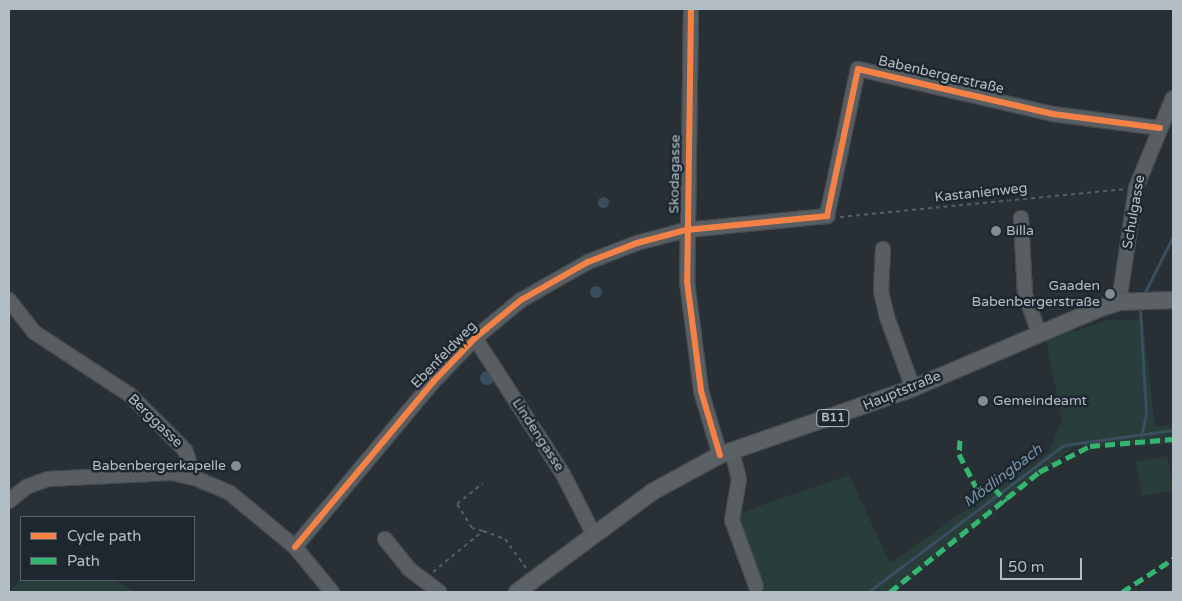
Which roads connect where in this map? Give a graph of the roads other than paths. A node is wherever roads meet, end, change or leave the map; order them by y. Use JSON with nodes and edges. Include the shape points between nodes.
{"nodes":[{"id":1,"x":691,"y":9,"type":"edge"},
{"id":2,"x":1173,"y":98,"type":"edge"},
{"id":3,"x":1160,"y":128,"type":"junction"},
{"id":4,"x":1021,"y":218,"type":"dead end"},
{"id":5,"x":686,"y":230,"type":"junction"},
{"id":6,"x":883,"y":249,"type":"dead end"},
{"id":7,"x":9,"y":300,"type":"edge"},
{"id":8,"x":1173,"y":300,"type":"edge"},
{"id":9,"x":1119,"y":302,"type":"junction"},
{"id":10,"x":1039,"y":333,"type":"junction"},
{"id":11,"x":475,"y":338,"type":"junction"},
{"id":12,"x":913,"y":388,"type":"junction"},
{"id":13,"x":726,"y":453,"type":"junction"},
{"id":14,"x":196,"y":478,"type":"junction"},
{"id":15,"x":9,"y":501,"type":"edge"},
{"id":16,"x":594,"y":535,"type":"junction"},
{"id":17,"x":385,"y":539,"type":"dead end"},
{"id":18,"x":295,"y":548,"type":"junction"},
{"id":19,"x":756,"y":586,"type":"dead end"},
{"id":20,"x":332,"y":592,"type":"edge"},
{"id":21,"x":439,"y":592,"type":"edge"},
{"id":22,"x":518,"y":592,"type":"edge"}],
"edges":[{"from":1,"to":5,"type":"street","name":"Skodagasse"},
{"from":2,"to":3,"type":"street","name":"Schulgasse"},
{"from":3,"to":5,"type":"street","name":"Babenbergerstraße","via":[[1052,114],[858,69],[827,216]]},
{"from":3,"to":9,"type":"street","name":"Schulgasse","via":[[1136,188]]},
{"from":4,"to":10,"type":"street","via":[[1025,294]]},
{"from":5,"to":11,"type":"street","name":"Ebenfeldweg","via":[[588,262],[521,300]]},
{"from":5,"to":13,"type":"street","name":"Skodagasse","via":[[687,281],[701,391]]},
{"from":6,"to":12,"type":"street","via":[[883,300]]},
{"from":7,"to":14,"type":"street","name":"Berggasse","via":[[34,332],[130,395],[185,450]]},
{"from":8,"to":9,"type":"main road","name":"Hauptstraße","number":"B11"},
{"from":9,"to":10,"type":"main road","name":"Hauptstraße","number":"B11"},
{"from":10,"to":12,"type":"main road","name":"Hauptstraße","number":"B11"},
{"from":11,"to":16,"type":"street","name":"Lindengasse","via":[[564,474]]},
{"from":11,"to":18,"type":"street","name":"Ebenfeldweg"},
{"from":12,"to":13,"type":"main road","name":"Hauptstraße","number":"B11"},
{"from":13,"to":16,"type":"main road","name":"Hauptstraße","number":"B11","via":[[652,492]]},
{"from":13,"to":19,"type":"street","name":"Skodagasse","via":[[739,479],[732,520]]},
{"from":14,"to":15,"type":"street","via":[[171,473],[48,479],[26,487]]},
{"from":14,"to":18,"type":"street","via":[[230,493]]},
{"from":16,"to":22,"type":"main road","name":"Hauptstraße","number":"B11"},
{"from":17,"to":21,"type":"street","via":[[423,580]]},
{"from":18,"to":20,"type":"street"}]}
